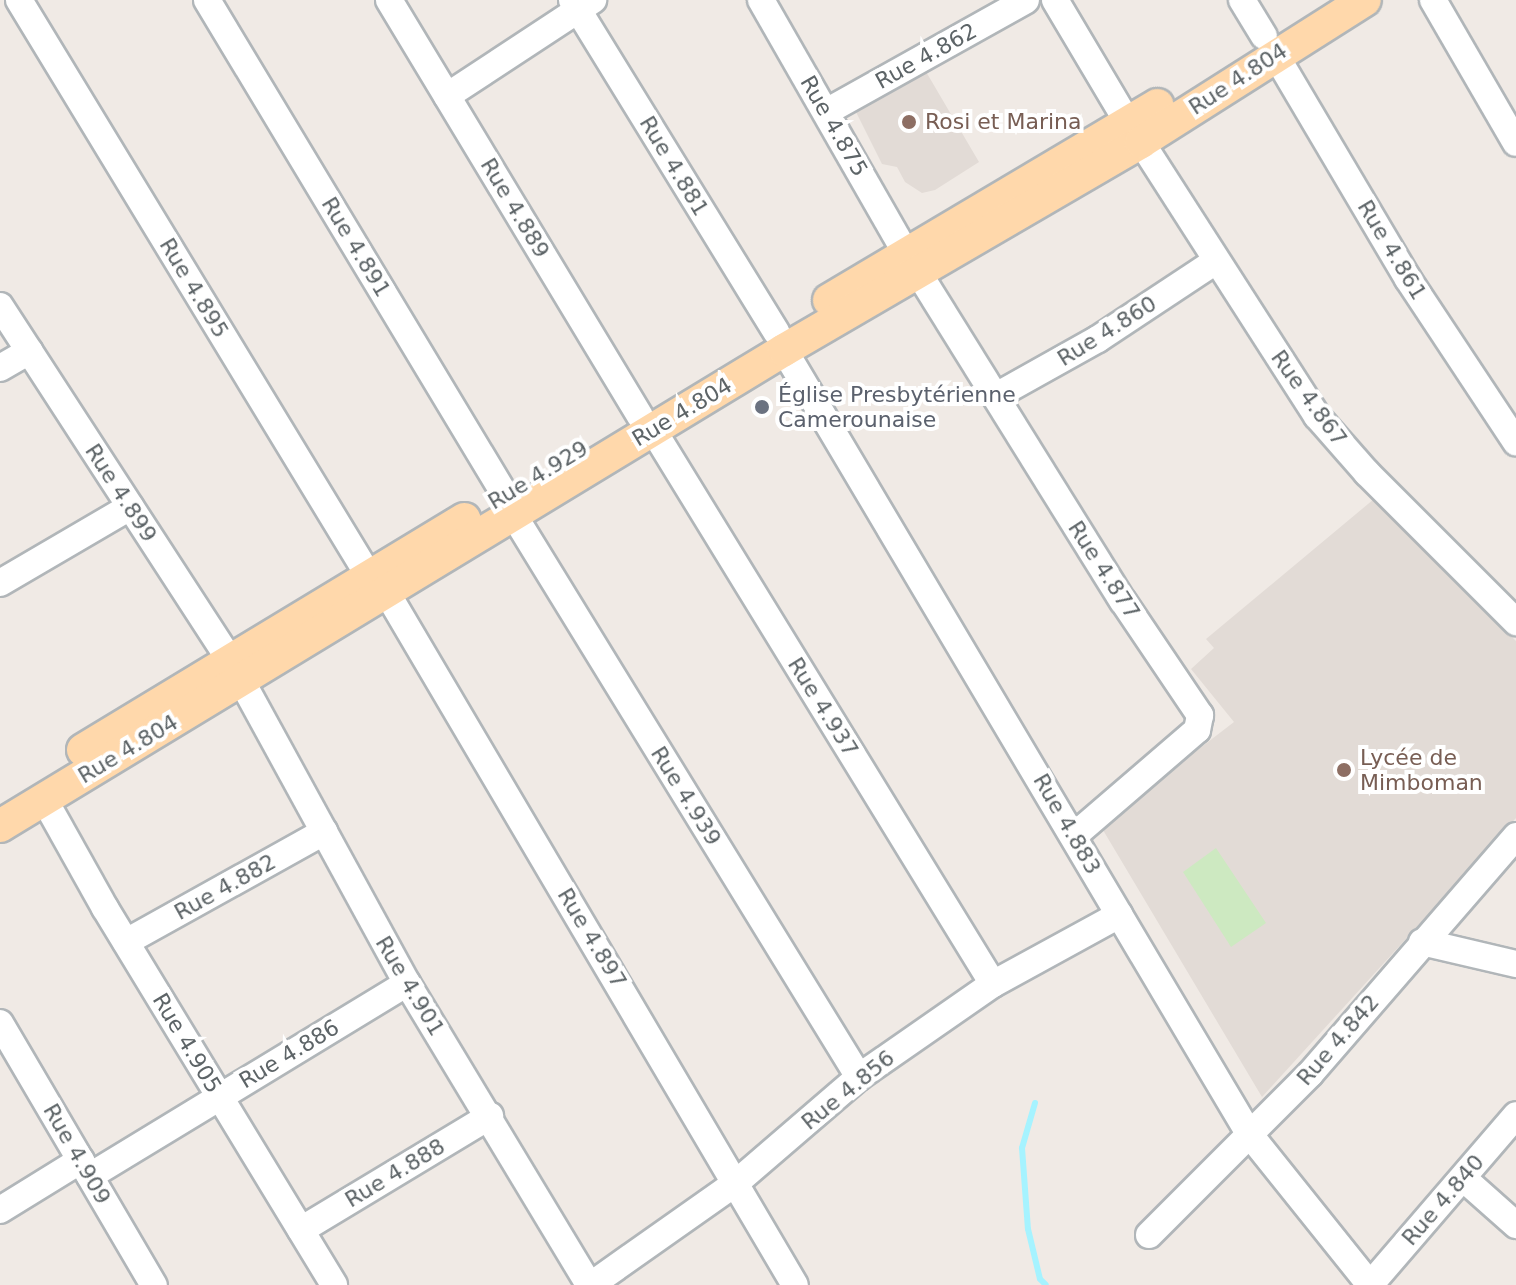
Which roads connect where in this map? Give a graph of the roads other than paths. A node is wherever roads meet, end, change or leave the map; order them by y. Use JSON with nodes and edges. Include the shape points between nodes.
{"nodes":[{"id":1,"x":19,"y":0,"type":"edge"},
{"id":2,"x":207,"y":0,"type":"edge"},
{"id":3,"x":389,"y":0,"type":"edge"},
{"id":4,"x":761,"y":0,"type":"edge"},
{"id":5,"x":1026,"y":0,"type":"edge"},
{"id":6,"x":1055,"y":0,"type":"edge"},
{"id":7,"x":1242,"y":0,"type":"edge"},
{"id":8,"x":1322,"y":0,"type":"edge"},
{"id":9,"x":1365,"y":0,"type":"edge"},
{"id":10,"x":1433,"y":0,"type":"edge"},
{"id":11,"x":581,"y":3,"type":"edge"},
{"id":12,"x":1270,"y":45,"type":"junction"},
{"id":13,"x":447,"y":96,"type":"junction"},
{"id":14,"x":826,"y":112,"type":"junction"},
{"id":15,"x":1508,"y":116,"type":"edge"},
{"id":16,"x":1135,"y":133,"type":"junction"},
{"id":17,"x":1516,"y":143,"type":"edge"},
{"id":18,"x":1216,"y":261,"type":"junction"},
{"id":19,"x":913,"y":263,"type":"junction"},
{"id":20,"x":0,"y":306,"type":"edge"},
{"id":21,"x":780,"y":341,"type":"junction"},
{"id":22,"x":29,"y":351,"type":"junction"},
{"id":23,"x":0,"y":368,"type":"edge"},
{"id":24,"x":996,"y":396,"type":"junction"},
{"id":25,"x":646,"y":423,"type":"junction"},
{"id":26,"x":1516,"y":442,"type":"edge"},
{"id":27,"x":509,"y":504,"type":"junction"},
{"id":28,"x":130,"y":507,"type":"junction"},
{"id":29,"x":0,"y":583,"type":"edge"},
{"id":30,"x":378,"y":585,"type":"junction"},
{"id":31,"x":1516,"y":622,"type":"edge"},
{"id":32,"x":235,"y":671,"type":"junction"},
{"id":33,"x":44,"y":799,"type":"junction"},
{"id":34,"x":0,"y":801,"type":"edge"},
{"id":35,"x":0,"y":826,"type":"edge"},
{"id":36,"x":324,"y":832,"type":"junction"},
{"id":37,"x":1075,"y":835,"type":"junction"},
{"id":38,"x":1516,"y":836,"type":"edge"},
{"id":39,"x":1119,"y":915,"type":"junction"},
{"id":40,"x":126,"y":942,"type":"junction"},
{"id":41,"x":1422,"y":942,"type":"junction"},
{"id":42,"x":1516,"y":964,"type":"edge"},
{"id":43,"x":407,"y":983,"type":"junction"},
{"id":44,"x":993,"y":984,"type":"junction"},
{"id":45,"x":2,"y":1030,"type":"edge"},
{"id":46,"x":859,"y":1077,"type":"junction"},
{"id":47,"x":220,"y":1096,"type":"junction"},
{"id":48,"x":1516,"y":1115,"type":"edge"},
{"id":49,"x":490,"y":1116,"type":"junction"},
{"id":50,"x":1250,"y":1135,"type":"junction"},
{"id":51,"x":85,"y":1168,"type":"junction"},
{"id":52,"x":1463,"y":1178,"type":"junction"},
{"id":53,"x":737,"y":1182,"type":"junction"},
{"id":54,"x":0,"y":1210,"type":"edge"},
{"id":55,"x":1516,"y":1225,"type":"edge"},
{"id":56,"x":301,"y":1230,"type":"junction"},
{"id":57,"x":1149,"y":1235,"type":"dead end"},
{"id":58,"x":152,"y":1284,"type":"edge"},
{"id":59,"x":334,"y":1285,"type":"edge"},
{"id":60,"x":590,"y":1285,"type":"edge"},
{"id":61,"x":795,"y":1285,"type":"edge"},
{"id":62,"x":1370,"y":1285,"type":"edge"}],
"edges":[{"from":1,"to":30,"type":"street","name":"Rue 4.895"},
{"from":2,"to":27,"type":"street","name":"Rue 4.891"},
{"from":3,"to":13,"type":"street","name":"Rue 4.889"},
{"from":4,"to":14,"type":"street","name":"Rue 4.875"},
{"from":5,"to":14,"type":"street","name":"Rue 4.862"},
{"from":6,"to":16,"type":"street","name":"Rue 4.867"},
{"from":7,"to":12,"type":"street","name":"Rue 4.861"},
{"from":8,"to":12,"type":"main road"},
{"from":9,"to":12,"type":"main road","name":"Rue 4.804"},
{"from":10,"to":15,"type":"street"},
{"from":11,"to":13,"type":"street"},
{"from":11,"to":21,"type":"street","name":"Rue 4.881"},
{"from":12,"to":16,"type":"main road","name":"Rue 4.804"},
{"from":12,"to":26,"type":"street","name":"Rue 4.861","via":[[1408,279]]},
{"from":13,"to":25,"type":"street","name":"Rue 4.889"},
{"from":14,"to":19,"type":"street","name":"Rue 4.875"},
{"from":15,"to":17,"type":"street"},
{"from":16,"to":18,"type":"street","name":"Rue 4.867"},
{"from":16,"to":19,"type":"main road","name":"Rue 4.804"},
{"from":18,"to":24,"type":"street","name":"Rue 4.860","via":[[1098,339]]},
{"from":18,"to":31,"type":"street","name":"Rue 4.867","via":[[1341,445]]},
{"from":19,"to":21,"type":"main road","name":"Rue 4.804"},
{"from":19,"to":24,"type":"street","name":"Rue 4.877"},
{"from":20,"to":22,"type":"street","name":"Rue 4.899"},
{"from":21,"to":25,"type":"main road","name":"Rue 4.804"},
{"from":21,"to":37,"type":"street","name":"Rue 4.883"},
{"from":22,"to":23,"type":"street"},
{"from":22,"to":28,"type":"street","name":"Rue 4.899"},
{"from":24,"to":37,"type":"street","name":"Rue 4.877","via":[[1200,715],[1197,730]]},
{"from":25,"to":27,"type":"main road","name":"Rue 4.804"},
{"from":25,"to":44,"type":"street","name":"Rue 4.937"},
{"from":27,"to":30,"type":"main road","name":"Rue 4.804"},
{"from":27,"to":46,"type":"street","name":"Rue 4.939"},
{"from":28,"to":29,"type":"street"},
{"from":28,"to":32,"type":"street","name":"Rue 4.899"},
{"from":30,"to":32,"type":"main road","name":"Rue 4.804"},
{"from":30,"to":53,"type":"street","name":"Rue 4.897"},
{"from":32,"to":33,"type":"main road","name":"Rue 4.804"},
{"from":32,"to":34,"type":"main road"},
{"from":32,"to":36,"type":"street","name":"Rue 4.901"},
{"from":33,"to":35,"type":"main road","name":"Rue 4.804"},
{"from":33,"to":40,"type":"street","name":"Rue 4.905"},
{"from":36,"to":40,"type":"street","name":"Rue 4.882"},
{"from":36,"to":43,"type":"street","name":"Rue 4.901"},
{"from":37,"to":39,"type":"street","name":"Rue 4.883"},
{"from":38,"to":41,"type":"street","name":"Rue 4.842"},
{"from":39,"to":44,"type":"street","name":"Rue 4.856"},
{"from":39,"to":50,"type":"street","name":"Rue 4.883"},
{"from":40,"to":47,"type":"street","name":"Rue 4.905"},
{"from":41,"to":42,"type":"street"},
{"from":41,"to":50,"type":"street","name":"Rue 4.842","via":[[1310,1074]]},
{"from":43,"to":47,"type":"street","name":"Rue 4.886"},
{"from":43,"to":49,"type":"street","name":"Rue 4.901"},
{"from":44,"to":46,"type":"street","name":"Rue 4.856"},
{"from":45,"to":51,"type":"street","name":"Rue 4.909"},
{"from":46,"to":53,"type":"street","name":"Rue 4.856"},
{"from":47,"to":51,"type":"street","name":"Rue 4.886"},
{"from":47,"to":56,"type":"street","name":"Rue 4.905"},
{"from":48,"to":52,"type":"street","name":"Rue 4.840"},
{"from":49,"to":56,"type":"street","name":"Rue 4.888"},
{"from":49,"to":60,"type":"street","name":"Rue 4.901"},
{"from":50,"to":57,"type":"street","name":"Rue 4.842"},
{"from":50,"to":62,"type":"street","name":"Rue 4.883"},
{"from":51,"to":54,"type":"street","name":"Rue 4.886"},
{"from":51,"to":58,"type":"street","name":"Rue 4.909"},
{"from":52,"to":55,"type":"street"},
{"from":52,"to":62,"type":"street","name":"Rue 4.840"},
{"from":53,"to":60,"type":"street","name":"Rue 4.856"},
{"from":53,"to":61,"type":"street","name":"Rue 4.897"},
{"from":56,"to":59,"type":"street","name":"Rue 4.905"}]}
